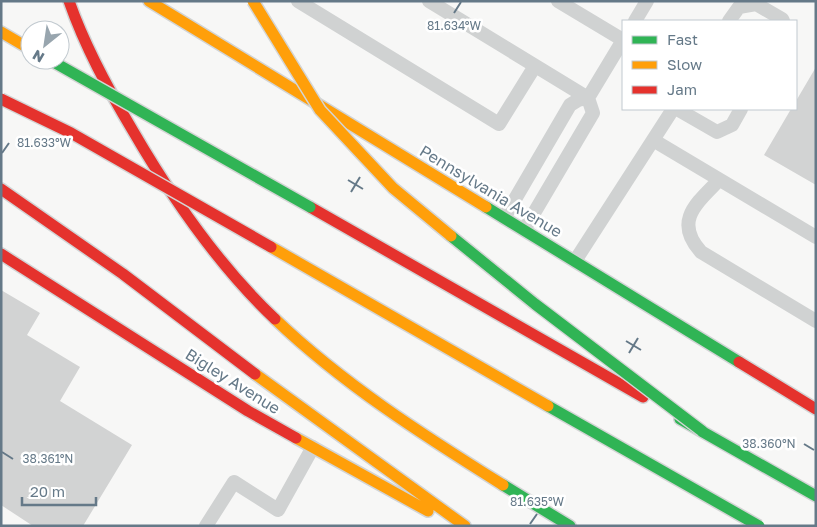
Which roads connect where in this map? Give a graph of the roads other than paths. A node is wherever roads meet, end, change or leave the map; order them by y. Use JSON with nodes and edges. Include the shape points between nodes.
{"nodes":[{"id":1,"x":69,"y":1,"type":"edge"},
{"id":2,"x":150,"y":1,"type":"edge"},
{"id":3,"x":253,"y":1,"type":"edge"},
{"id":4,"x":298,"y":1,"type":"edge"},
{"id":5,"x":429,"y":1,"type":"edge"},
{"id":6,"x":558,"y":1,"type":"edge"},
{"id":7,"x":647,"y":1,"type":"edge"},
{"id":8,"x":635,"y":20,"type":"edge"},
{"id":9,"x":731,"y":20,"type":"edge"},
{"id":10,"x":782,"y":20,"type":"edge"},
{"id":11,"x":1,"y":32,"type":"edge"},
{"id":12,"x":622,"y":39,"type":"edge"},
{"id":13,"x":20,"y":42,"type":"edge"},
{"id":14,"x":622,"y":42,"type":"edge"},
{"id":15,"x":535,"y":66,"type":"junction"},
{"id":16,"x":68,"y":70,"type":"edge"},
{"id":17,"x":588,"y":98,"type":"junction"},
{"id":18,"x":1,"y":99,"type":"edge"},
{"id":19,"x":674,"y":110,"type":"edge"},
{"id":20,"x":677,"y":110,"type":"edge"},
{"id":21,"x":740,"y":110,"type":"edge"},
{"id":22,"x":653,"y":140,"type":"junction"},
{"id":23,"x":720,"y":180,"type":"junction"},
{"id":24,"x":1,"y":189,"type":"edge"},
{"id":25,"x":504,"y":218,"type":"junction"},
{"id":26,"x":524,"y":230,"type":"junction"},
{"id":27,"x":816,"y":237,"type":"edge"},
{"id":28,"x":1,"y":254,"type":"edge"},
{"id":29,"x":575,"y":262,"type":"junction"},
{"id":30,"x":816,"y":321,"type":"edge"},
{"id":31,"x":816,"y":408,"type":"edge"},
{"id":32,"x":702,"y":431,"type":"junction"},
{"id":33,"x":313,"y":447,"type":"junction"},
{"id":34,"x":816,"y":496,"type":"edge"},
{"id":35,"x":206,"y":526,"type":"edge"},
{"id":36,"x":454,"y":526,"type":"edge"},
{"id":37,"x":465,"y":526,"type":"edge"},
{"id":38,"x":570,"y":526,"type":"edge"},
{"id":39,"x":759,"y":526,"type":"edge"}],
"edges":[{"from":1,"to":38,"type":"main road","bridge":true,"via":[[107,86],[179,206],[274,320],[327,366],[440,446]]},
{"from":2,"to":25,"type":"main road","name":"Pennsylvania Avenue"},
{"from":3,"to":32,"type":"main road","bridge":true,"via":[[320,110],[393,188],[535,304]]},
{"from":4,"to":15,"type":"lane","via":[[499,124]]},
{"from":5,"to":15,"type":"lane"},
{"from":6,"to":12,"type":"lane"},
{"from":7,"to":8,"type":"lane"},
{"from":9,"to":10,"type":"lane","via":[[739,7],[756,4]]},
{"from":11,"to":13,"type":"main road"},
{"from":14,"to":17,"type":"lane"},
{"from":15,"to":17,"type":"lane"},
{"from":16,"to":32,"type":"main road","bridge":true},
{"from":17,"to":25,"type":"lane","via":[[570,105]]},
{"from":17,"to":26,"type":"lane","via":[[593,113]]},
{"from":18,"to":39,"type":"main road","bridge":true,"via":[[71,132]]},
{"from":19,"to":22,"type":"lane"},
{"from":20,"to":21,"type":"lane","via":[[717,132],[732,125]]},
{"from":22,"to":23,"type":"lane"},
{"from":22,"to":29,"type":"lane"},
{"from":23,"to":27,"type":"lane"},
{"from":23,"to":30,"type":"lane","via":[[690,213],[692,242],[701,252]]},
{"from":24,"to":37,"type":"main road","via":[[123,274],[273,388]]},
{"from":25,"to":26,"type":"main road","name":"Pennsylvania Avenue"},
{"from":26,"to":29,"type":"main road","name":"Pennsylvania Avenue"},
{"from":28,"to":33,"type":"main road","name":"Bigley Avenue","via":[[248,411]]},
{"from":29,"to":31,"type":"main road","name":"Pennsylvania Avenue"},
{"from":32,"to":34,"type":"main road"},
{"from":33,"to":35,"type":"lane","via":[[278,510],[234,482]]},
{"from":33,"to":36,"type":"main road","name":"Bigley Avenue"}]}
